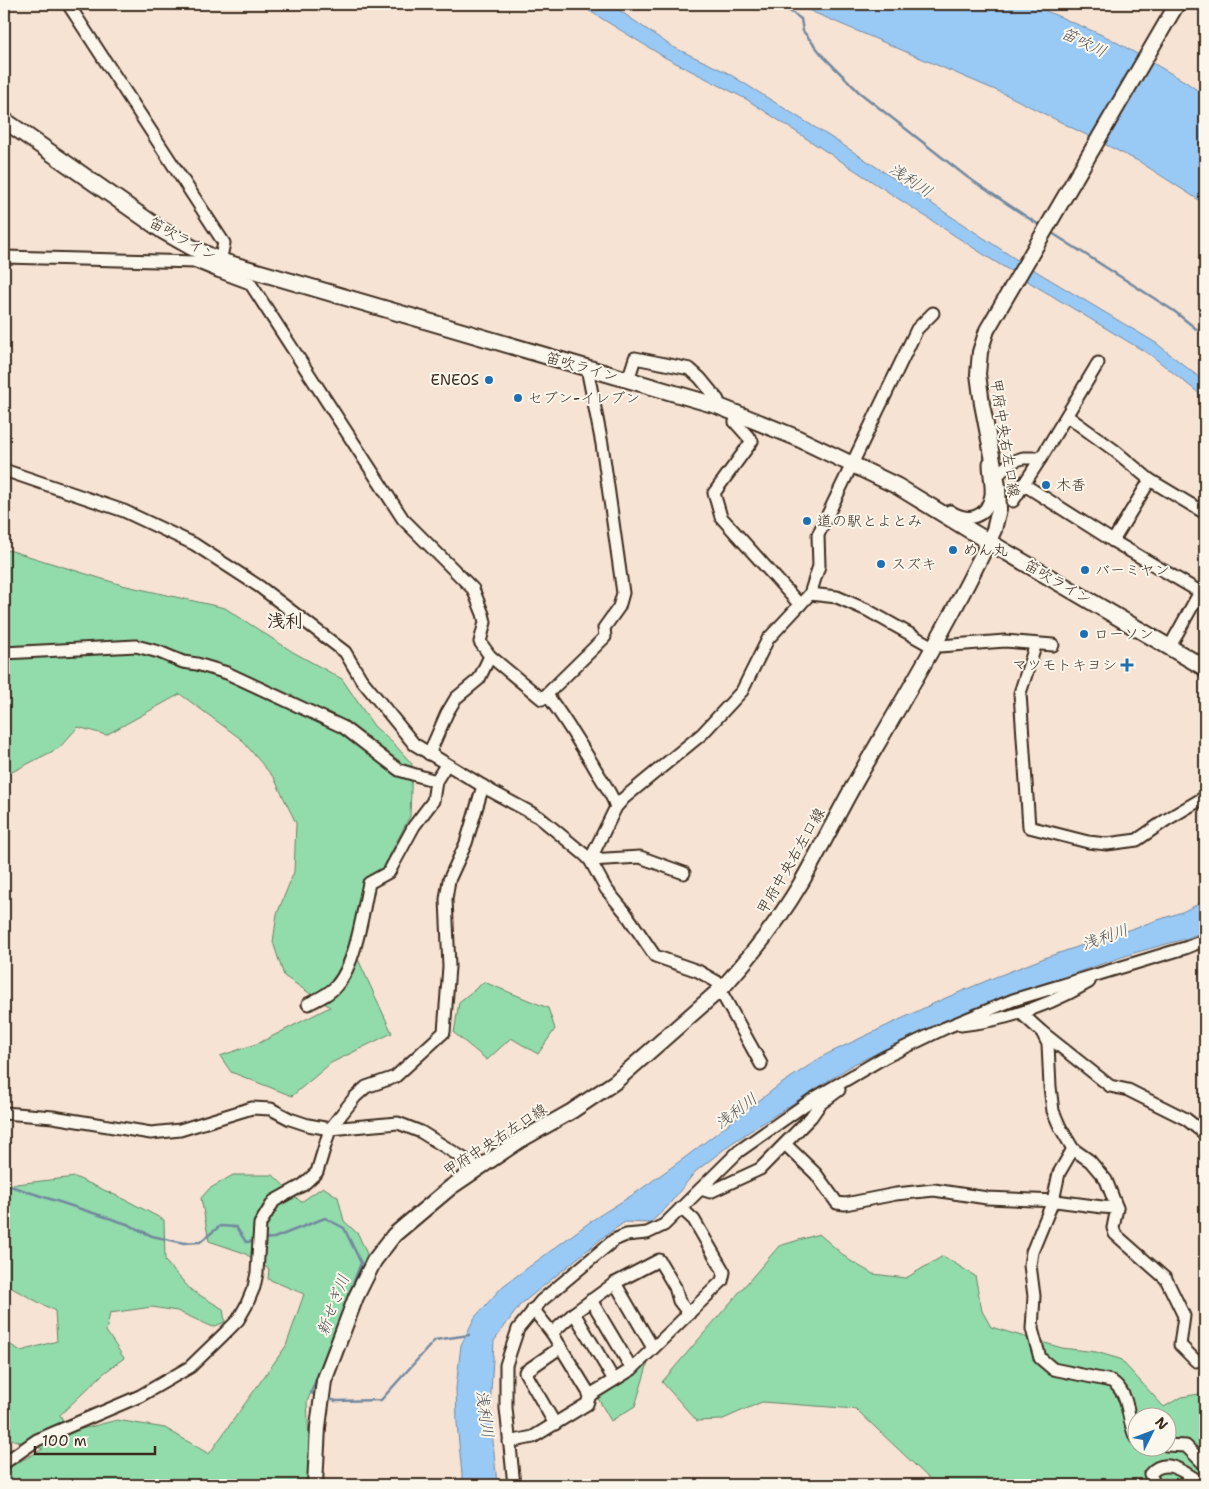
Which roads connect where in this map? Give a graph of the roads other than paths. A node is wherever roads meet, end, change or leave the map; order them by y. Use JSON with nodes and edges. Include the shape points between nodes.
{"nodes":[{"id":1,"x":68,"y":4,"type":"edge"},
{"id":2,"x":1175,"y":8,"type":"edge"},
{"id":3,"x":4,"y":120,"type":"edge"},
{"id":4,"x":4,"y":257,"type":"edge"},
{"id":5,"x":220,"y":266,"type":"junction"},
{"id":6,"x":933,"y":313,"type":"dead end"},
{"id":7,"x":1098,"y":362,"type":"dead end"},
{"id":8,"x":588,"y":368,"type":"junction"},
{"id":9,"x":628,"y":380,"type":"junction"},
{"id":10,"x":718,"y":406,"type":"junction"},
{"id":11,"x":738,"y":414,"type":"junction"},
{"id":12,"x":1067,"y":416,"type":"junction"},
{"id":13,"x":989,"y":443,"type":"junction"},
{"id":14,"x":1041,"y":458,"type":"junction"},
{"id":15,"x":853,"y":464,"type":"junction"},
{"id":16,"x":4,"y":470,"type":"edge"},
{"id":17,"x":996,"y":477,"type":"junction"},
{"id":18,"x":1150,"y":480,"type":"junction"},
{"id":19,"x":1023,"y":484,"type":"junction"},
{"id":20,"x":897,"y":486,"type":"junction"},
{"id":21,"x":1013,"y":501,"type":"dead end"},
{"id":22,"x":1205,"y":513,"type":"edge"},
{"id":23,"x":1113,"y":541,"type":"junction"},
{"id":24,"x":989,"y":542,"type":"junction"},
{"id":25,"x":810,"y":594,"type":"junction"},
{"id":26,"x":800,"y":605,"type":"junction"},
{"id":27,"x":1034,"y":644,"type":"junction"},
{"id":28,"x":1053,"y":645,"type":"dead end"},
{"id":29,"x":934,"y":646,"type":"junction"},
{"id":30,"x":1168,"y":648,"type":"junction"},
{"id":31,"x":4,"y":653,"type":"edge"},
{"id":32,"x":490,"y":656,"type":"junction"},
{"id":33,"x":1205,"y":668,"type":"edge"},
{"id":34,"x":548,"y":695,"type":"junction"},
{"id":35,"x":429,"y":754,"type":"junction"},
{"id":36,"x":446,"y":765,"type":"junction"},
{"id":37,"x":436,"y":781,"type":"junction"},
{"id":38,"x":483,"y":786,"type":"junction"},
{"id":39,"x":1205,"y":797,"type":"edge"},
{"id":40,"x":616,"y":807,"type":"junction"},
{"id":41,"x":590,"y":860,"type":"junction"},
{"id":42,"x":684,"y":872,"type":"dead end"},
{"id":43,"x":1205,"y":940,"type":"edge"},
{"id":44,"x":1106,"y":972,"type":"junction"},
{"id":45,"x":722,"y":988,"type":"junction"},
{"id":46,"x":308,"y":1004,"type":"dead end"},
{"id":47,"x":1022,"y":1014,"type":"junction"},
{"id":48,"x":945,"y":1028,"type":"junction"},
{"id":49,"x":1042,"y":1032,"type":"junction"},
{"id":50,"x":761,"y":1064,"type":"dead end"},
{"id":51,"x":848,"y":1077,"type":"junction"},
{"id":52,"x":4,"y":1113,"type":"edge"},
{"id":53,"x":330,"y":1129,"type":"junction"},
{"id":54,"x":1205,"y":1134,"type":"edge"},
{"id":55,"x":785,"y":1144,"type":"junction"},
{"id":56,"x":1073,"y":1149,"type":"junction"},
{"id":57,"x":479,"y":1168,"type":"junction"},
{"id":58,"x":701,"y":1189,"type":"junction"},
{"id":59,"x":1053,"y":1201,"type":"junction"},
{"id":60,"x":680,"y":1208,"type":"junction"},
{"id":61,"x":1117,"y":1208,"type":"junction"},
{"id":62,"x":615,"y":1283,"type":"junction"},
{"id":63,"x":591,"y":1300,"type":"junction"},
{"id":64,"x":533,"y":1308,"type":"junction"},
{"id":65,"x":574,"y":1313,"type":"junction"},
{"id":66,"x":689,"y":1314,"type":"junction"},
{"id":67,"x":552,"y":1332,"type":"junction"},
{"id":68,"x":561,"y":1347,"type":"junction"},
{"id":69,"x":653,"y":1348,"type":"junction"},
{"id":70,"x":1196,"y":1361,"type":"dead end"},
{"id":71,"x":632,"y":1369,"type":"junction"},
{"id":72,"x":614,"y":1380,"type":"junction"},
{"id":73,"x":590,"y":1395,"type":"junction"},
{"id":74,"x":1127,"y":1406,"type":"edge"},
{"id":75,"x":554,"y":1424,"type":"junction"},
{"id":76,"x":509,"y":1442,"type":"junction"},
{"id":77,"x":1176,"y":1446,"type":"edge"},
{"id":78,"x":4,"y":1463,"type":"edge"},
{"id":79,"x":1205,"y":1465,"type":"edge"},
{"id":80,"x":315,"y":1485,"type":"edge"},
{"id":81,"x":514,"y":1485,"type":"edge"},
{"id":82,"x":1155,"y":1485,"type":"edge"},
{"id":83,"x":1205,"y":1485,"type":"edge"}],
"edges":[{"from":1,"to":5,"type":"street","via":[[224,243]]},
{"from":2,"to":13,"type":"main road","name":"甲府中央右左口線","via":[[987,330],[978,363]]},
{"from":3,"to":5,"type":"highway","name":"笛吹ライン","via":[[163,231]]},
{"from":4,"to":5,"type":"street","via":[[196,262]]},
{"from":5,"to":8,"type":"highway","name":"笛吹ライン"},
{"from":5,"to":32,"type":"street","via":[[250,282],[403,519],[473,589],[485,622],[480,642]]},
{"from":6,"to":15,"type":"street","via":[[918,329]]},
{"from":7,"to":12,"type":"street"},
{"from":8,"to":9,"type":"highway","name":"笛吹ライン"},
{"from":8,"to":34,"type":"street","via":[[623,593],[619,607],[604,628],[605,637]]},
{"from":9,"to":10,"type":"highway","name":"笛吹ライン"},
{"from":9,"to":10,"type":"street","via":[[635,358],[690,369],[718,400]]},
{"from":10,"to":11,"type":"highway","name":"笛吹ライン"},
{"from":11,"to":15,"type":"highway","name":"笛吹ライン"},
{"from":11,"to":26,"type":"street","via":[[735,422],[752,441],[714,493],[721,517]]},
{"from":12,"to":14,"type":"street"},
{"from":12,"to":18,"type":"street"},
{"from":13,"to":17,"type":"main road","name":"甲府中央右左口線"},
{"from":13,"to":20,"type":"street","via":[[991,494],[986,509],[976,517],[957,515],[936,502]]},
{"from":14,"to":17,"type":"street","via":[[1011,462]]},
{"from":14,"to":19,"type":"street"},
{"from":15,"to":20,"type":"highway","name":"笛吹ライン"},
{"from":15,"to":25,"type":"street","via":[[818,535],[819,566]]},
{"from":16,"to":35,"type":"street","via":[[142,520],[194,544],[260,587],[345,652],[361,679],[414,744]]},
{"from":17,"to":24,"type":"main road","name":"甲府中央右左口線","via":[[999,509]]},
{"from":18,"to":22,"type":"street"},
{"from":18,"to":23,"type":"street"},
{"from":19,"to":21,"type":"street"},
{"from":19,"to":23,"type":"street"},
{"from":20,"to":24,"type":"highway","name":"笛吹ライン"},
{"from":23,"to":30,"type":"street","via":[[1200,592]]},
{"from":24,"to":29,"type":"main road","name":"甲府中央右左口線"},
{"from":24,"to":30,"type":"highway","name":"笛吹ライン"},
{"from":25,"to":26,"type":"street"},
{"from":25,"to":29,"type":"street","via":[[837,597]]},
{"from":26,"to":40,"type":"street","via":[[768,639],[742,691],[727,708],[702,734]]},
{"from":27,"to":28,"type":"street"},
{"from":27,"to":29,"type":"street","via":[[1005,641]]},
{"from":27,"to":39,"type":"street","via":[[1020,693],[1029,827],[1088,842],[1108,844],[1137,840]]},
{"from":29,"to":45,"type":"main road","name":"甲府中央右左口線","via":[[801,882],[779,917]]},
{"from":30,"to":33,"type":"highway","name":"笛吹ライン"},
{"from":31,"to":37,"type":"street","via":[[136,646],[159,652],[227,673],[343,728],[399,770]]},
{"from":32,"to":34,"type":"street","via":[[542,699]]},
{"from":32,"to":35,"type":"street","via":[[479,680],[456,698]]},
{"from":34,"to":40,"type":"street"},
{"from":35,"to":36,"type":"street"},
{"from":36,"to":37,"type":"street"},
{"from":36,"to":38,"type":"street"},
{"from":37,"to":46,"type":"street","via":[[433,801],[414,826],[389,872],[369,883],[350,962],[337,986]]},
{"from":38,"to":41,"type":"street","via":[[539,817]]},
{"from":38,"to":53,"type":"street","via":[[466,843],[449,880],[446,899],[450,952],[444,1032],[395,1077],[366,1088],[355,1096]]},
{"from":40,"to":41,"type":"street"},
{"from":41,"to":42,"type":"street","via":[[640,857]]},
{"from":41,"to":45,"type":"street","via":[[606,889],[655,956],[698,971]]},
{"from":43,"to":44,"type":"street"},
{"from":44,"to":47,"type":"street","via":[[1069,994]]},
{"from":44,"to":48,"type":"street","via":[[1012,1000]]},
{"from":45,"to":50,"type":"street"},
{"from":45,"to":57,"type":"main road","name":"甲府中央右左口線","via":[[615,1082]]},
{"from":47,"to":48,"type":"street"},
{"from":47,"to":49,"type":"street"},
{"from":48,"to":51,"type":"street"},
{"from":49,"to":54,"type":"street","via":[[1110,1086],[1128,1090],[1186,1119]]},
{"from":49,"to":56,"type":"street","via":[[1048,1044],[1054,1112]]},
{"from":51,"to":55,"type":"street","via":[[850,1082],[820,1104]]},
{"from":51,"to":58,"type":"street","via":[[739,1151]]},
{"from":52,"to":53,"type":"street","via":[[53,1117],[151,1133],[180,1130],[252,1108],[271,1109],[290,1119]]},
{"from":53,"to":57,"type":"street","via":[[398,1123],[421,1132]]},
{"from":53,"to":78,"type":"street","via":[[317,1172],[303,1185],[274,1201],[260,1224],[258,1273],[238,1320],[190,1367],[140,1396],[38,1440]]},
{"from":55,"to":58,"type":"street","via":[[760,1169],[710,1192]]},
{"from":55,"to":59,"type":"street","via":[[816,1174],[836,1203],[934,1190],[987,1198]]},
{"from":56,"to":59,"type":"street","via":[[1059,1173]]},
{"from":56,"to":61,"type":"street","via":[[1090,1161],[1106,1180]]},
{"from":57,"to":80,"type":"main road","name":"甲府中央右左口線","via":[[394,1235],[374,1261],[356,1297],[324,1381]]},
{"from":58,"to":60,"type":"street"},
{"from":59,"to":61,"type":"street"},
{"from":59,"to":74,"type":"street","via":[[1032,1252],[1030,1265],[1034,1296],[1032,1329],[1040,1358],[1053,1369],[1111,1381],[1123,1391]]},
{"from":60,"to":64,"type":"street","via":[[664,1225],[648,1233],[614,1240]]},
{"from":60,"to":66,"type":"street","via":[[694,1220],[724,1272],[722,1281]]},
{"from":61,"to":70,"type":"street","via":[[1113,1228],[1116,1234],[1166,1279],[1184,1316],[1180,1345]]},
{"from":62,"to":63,"type":"street"},
{"from":62,"to":66,"type":"street","via":[[658,1260]]},
{"from":62,"to":69,"type":"street"},
{"from":63,"to":65,"type":"street"},
{"from":63,"to":71,"type":"street"},
{"from":64,"to":67,"type":"street"},
{"from":64,"to":76,"type":"street","via":[[518,1329],[506,1365]]},
{"from":65,"to":67,"type":"street"},
{"from":65,"to":72,"type":"street"},
{"from":66,"to":69,"type":"street"},
{"from":67,"to":68,"type":"street"},
{"from":68,"to":73,"type":"street"},
{"from":68,"to":75,"type":"street","via":[[525,1372]]},
{"from":69,"to":71,"type":"street"},
{"from":71,"to":72,"type":"street"},
{"from":72,"to":73,"type":"street"},
{"from":73,"to":75,"type":"street","via":[[588,1404]]},
{"from":75,"to":76,"type":"street","via":[[526,1440]]},
{"from":76,"to":81,"type":"street"},
{"from":77,"to":79,"type":"street","via":[[1186,1446]]},
{"from":82,"to":83,"type":"street","via":[[1150,1474],[1164,1465],[1171,1465]]}]}
